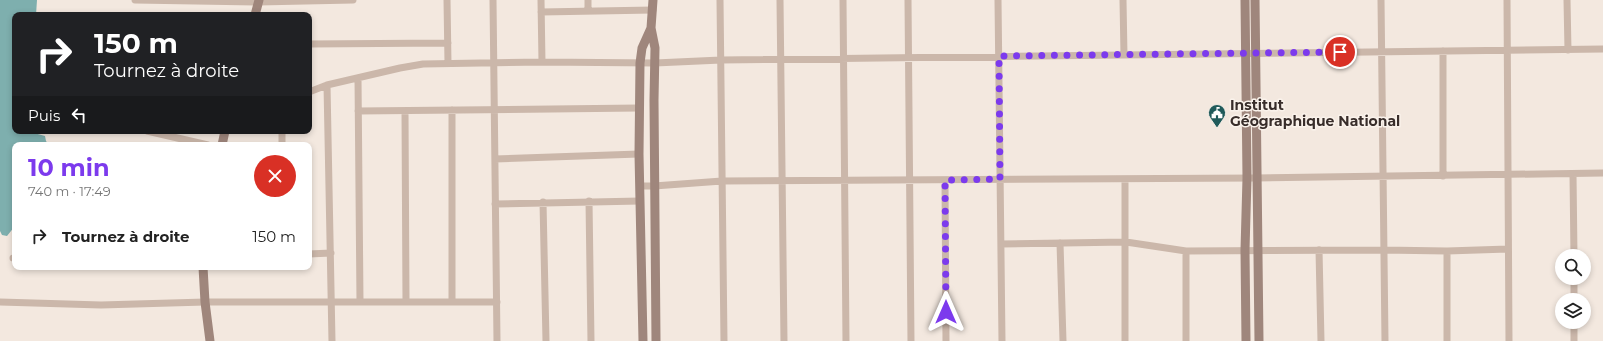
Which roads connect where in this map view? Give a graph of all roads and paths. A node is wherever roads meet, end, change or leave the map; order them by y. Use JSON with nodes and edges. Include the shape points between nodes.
{"nodes":[{"id":1,"x":135,"y":0,"type":"edge"},
{"id":2,"x":352,"y":0,"type":"edge"},
{"id":3,"x":447,"y":0,"type":"edge"},
{"id":4,"x":493,"y":0,"type":"edge"},
{"id":5,"x":541,"y":0,"type":"edge"},
{"id":6,"x":588,"y":0,"type":"edge"},
{"id":7,"x":653,"y":0,"type":"edge"},
{"id":8,"x":720,"y":0,"type":"edge"},
{"id":9,"x":780,"y":0,"type":"edge"},
{"id":10,"x":843,"y":0,"type":"edge"},
{"id":11,"x":908,"y":0,"type":"edge"},
{"id":12,"x":998,"y":0,"type":"edge"},
{"id":13,"x":1123,"y":0,"type":"edge"},
{"id":14,"x":1245,"y":0,"type":"edge"},
{"id":15,"x":1255,"y":0,"type":"edge"},
{"id":16,"x":1381,"y":0,"type":"edge"},
{"id":17,"x":1507,"y":0,"type":"edge"},
{"id":18,"x":1567,"y":0,"type":"edge"},
{"id":19,"x":258,"y":1,"type":"edge"},
{"id":20,"x":653,"y":10,"type":"junction"},
{"id":21,"x":588,"y":11,"type":"junction"},
{"id":22,"x":256,"y":12,"type":"edge"},
{"id":23,"x":541,"y":12,"type":"junction"},
{"id":24,"x":651,"y":28,"type":"junction"},
{"id":25,"x":448,"y":43,"type":"junction"},
{"id":26,"x":312,"y":44,"type":"edge"},
{"id":27,"x":1603,"y":49,"type":"edge"},
{"id":28,"x":1508,"y":50,"type":"junction"},
{"id":29,"x":1568,"y":50,"type":"junction"},
{"id":30,"x":1443,"y":51,"type":"junction"},
{"id":31,"x":1382,"y":52,"type":"junction"},
{"id":32,"x":1246,"y":53,"type":"junction"},
{"id":33,"x":1256,"y":53,"type":"junction"},
{"id":34,"x":1124,"y":55,"type":"junction"},
{"id":35,"x":999,"y":56,"type":"junction"},
{"id":36,"x":844,"y":58,"type":"junction"},
{"id":37,"x":908,"y":58,"type":"junction"},
{"id":38,"x":781,"y":59,"type":"junction"},
{"id":39,"x":721,"y":60,"type":"junction"},
{"id":40,"x":542,"y":62,"type":"junction"},
{"id":41,"x":448,"y":63,"type":"junction"},
{"id":42,"x":494,"y":63,"type":"junction"},
{"id":43,"x":640,"y":63,"type":"junction"},
{"id":44,"x":655,"y":63,"type":"junction"},
{"id":45,"x":358,"y":78,"type":"junction"},
{"id":46,"x":327,"y":85,"type":"junction"},
{"id":47,"x":312,"y":91,"type":"edge"},
{"id":48,"x":639,"y":108,"type":"junction"},
{"id":49,"x":452,"y":110,"type":"junction"},
{"id":50,"x":494,"y":110,"type":"junction"},
{"id":51,"x":358,"y":111,"type":"junction"},
{"id":52,"x":405,"y":111,"type":"junction"},
{"id":53,"x":160,"y":134,"type":"edge"},
{"id":54,"x":195,"y":142,"type":"edge"},
{"id":55,"x":639,"y":154,"type":"junction"},
{"id":56,"x":495,"y":159,"type":"junction"},
{"id":57,"x":1574,"y":174,"type":"junction"},
{"id":58,"x":1603,"y":174,"type":"edge"},
{"id":59,"x":1509,"y":175,"type":"junction"},
{"id":60,"x":1383,"y":176,"type":"junction"},
{"id":61,"x":1443,"y":176,"type":"junction"},
{"id":62,"x":1252,"y":178,"type":"junction"},
{"id":63,"x":1000,"y":179,"type":"junction"},
{"id":64,"x":1125,"y":179,"type":"junction"},
{"id":65,"x":782,"y":180,"type":"junction"},
{"id":66,"x":844,"y":180,"type":"junction"},
{"id":67,"x":910,"y":180,"type":"junction"},
{"id":68,"x":945,"y":180,"type":"junction"},
{"id":69,"x":722,"y":181,"type":"junction"},
{"id":70,"x":640,"y":186,"type":"junction"},
{"id":71,"x":654,"y":186,"type":"junction"},
{"id":72,"x":589,"y":201,"type":"junction"},
{"id":73,"x":640,"y":201,"type":"junction"},
{"id":74,"x":543,"y":202,"type":"junction"},
{"id":75,"x":496,"y":204,"type":"junction"},
{"id":76,"x":1126,"y":242,"type":"junction"},
{"id":77,"x":1060,"y":243,"type":"junction"},
{"id":78,"x":1001,"y":244,"type":"junction"},
{"id":79,"x":1508,"y":249,"type":"junction"},
{"id":80,"x":1574,"y":249,"type":"edge"},
{"id":81,"x":1245,"y":250,"type":"junction"},
{"id":82,"x":1318,"y":250,"type":"junction"},
{"id":83,"x":1384,"y":250,"type":"junction"},
{"id":84,"x":1447,"y":250,"type":"junction"},
{"id":85,"x":1186,"y":251,"type":"junction"},
{"id":86,"x":1258,"y":252,"type":"junction"},
{"id":87,"x":331,"y":253,"type":"junction"},
{"id":88,"x":312,"y":254,"type":"edge"},
{"id":89,"x":203,"y":270,"type":"edge"},
{"id":90,"x":0,"y":302,"type":"edge"},
{"id":91,"x":205,"y":302,"type":"junction"},
{"id":92,"x":332,"y":302,"type":"junction"},
{"id":93,"x":360,"y":302,"type":"junction"},
{"id":94,"x":406,"y":302,"type":"junction"},
{"id":95,"x":452,"y":302,"type":"junction"},
{"id":96,"x":496,"y":302,"type":"junction"},
{"id":97,"x":1574,"y":329,"type":"edge"},
{"id":98,"x":210,"y":341,"type":"edge"},
{"id":99,"x":332,"y":341,"type":"edge"},
{"id":100,"x":497,"y":341,"type":"edge"},
{"id":101,"x":546,"y":341,"type":"edge"},
{"id":102,"x":591,"y":341,"type":"edge"},
{"id":103,"x":643,"y":341,"type":"edge"},
{"id":104,"x":656,"y":341,"type":"edge"},
{"id":105,"x":724,"y":341,"type":"edge"},
{"id":106,"x":784,"y":341,"type":"edge"},
{"id":107,"x":846,"y":341,"type":"edge"},
{"id":108,"x":911,"y":341,"type":"edge"},
{"id":109,"x":946,"y":341,"type":"edge"},
{"id":110,"x":1002,"y":341,"type":"edge"},
{"id":111,"x":1062,"y":341,"type":"edge"},
{"id":112,"x":1126,"y":341,"type":"edge"},
{"id":113,"x":1186,"y":341,"type":"edge"},
{"id":114,"x":1246,"y":341,"type":"edge"},
{"id":115,"x":1259,"y":341,"type":"edge"},
{"id":116,"x":1321,"y":341,"type":"edge"},
{"id":117,"x":1384,"y":341,"type":"edge"},
{"id":118,"x":1447,"y":341,"type":"edge"},
{"id":119,"x":1509,"y":341,"type":"edge"},
{"id":120,"x":1574,"y":341,"type":"edge"}],
"edges":[{"from":1,"to":19,"type":"street"},
{"from":2,"to":19,"type":"street"},
{"from":3,"to":25,"type":"street"},
{"from":4,"to":42,"type":"street"},
{"from":5,"to":23,"type":"street"},
{"from":6,"to":21,"type":"street"},
{"from":7,"to":20,"type":"street"},
{"from":8,"to":39,"type":"street"},
{"from":9,"to":38,"type":"street"},
{"from":10,"to":36,"type":"street"},
{"from":11,"to":37,"type":"street"},
{"from":12,"to":35,"type":"street"},
{"from":13,"to":34,"type":"street"},
{"from":14,"to":32,"type":"street"},
{"from":15,"to":33,"type":"street"},
{"from":16,"to":31,"type":"street"},
{"from":17,"to":28,"type":"street"},
{"from":18,"to":29,"type":"street"},
{"from":19,"to":22,"type":"street"},
{"from":20,"to":21,"type":"street"},
{"from":20,"to":24,"type":"street"},
{"from":21,"to":23,"type":"street"},
{"from":23,"to":40,"type":"street"},
{"from":24,"to":43,"type":"street","via":[[642,48]]},
{"from":24,"to":44,"type":"street"},
{"from":25,"to":26,"type":"street"},
{"from":25,"to":41,"type":"street"},
{"from":27,"to":29,"type":"street"},
{"from":28,"to":29,"type":"street"},
{"from":28,"to":30,"type":"street"},
{"from":28,"to":59,"type":"street"},
{"from":30,"to":31,"type":"street"},
{"from":30,"to":61,"type":"street"},
{"from":31,"to":33,"type":"street"},
{"from":31,"to":60,"type":"street"},
{"from":32,"to":33,"type":"street"},
{"from":32,"to":34,"type":"street"},
{"from":32,"to":62,"type":"street"},
{"from":33,"to":62,"type":"street"},
{"from":34,"to":35,"type":"street"},
{"from":35,"to":37,"type":"street"},
{"from":35,"to":63,"type":"street"},
{"from":36,"to":37,"type":"street"},
{"from":36,"to":38,"type":"street"},
{"from":36,"to":66,"type":"street"},
{"from":37,"to":67,"type":"street"},
{"from":38,"to":39,"type":"street"},
{"from":38,"to":65,"type":"street"},
{"from":39,"to":44,"type":"street"},
{"from":39,"to":69,"type":"street"},
{"from":40,"to":42,"type":"street"},
{"from":40,"to":43,"type":"street"},
{"from":41,"to":42,"type":"street"},
{"from":41,"to":45,"type":"street","via":[[412,65]]},
{"from":42,"to":50,"type":"street"},
{"from":43,"to":44,"type":"street"},
{"from":43,"to":48,"type":"street"},
{"from":44,"to":71,"type":"street"},
{"from":45,"to":46,"type":"street"},
{"from":45,"to":51,"type":"street"},
{"from":46,"to":47,"type":"street"},
{"from":46,"to":87,"type":"street"},
{"from":48,"to":50,"type":"street"},
{"from":48,"to":55,"type":"street"},
{"from":49,"to":50,"type":"street"},
{"from":49,"to":52,"type":"street"},
{"from":49,"to":95,"type":"street"},
{"from":50,"to":56,"type":"street"},
{"from":51,"to":52,"type":"street"},
{"from":51,"to":93,"type":"street"},
{"from":52,"to":94,"type":"street"},
{"from":53,"to":54,"type":"street"},
{"from":55,"to":56,"type":"street"},
{"from":55,"to":70,"type":"street"},
{"from":56,"to":75,"type":"street"},
{"from":57,"to":58,"type":"street"},
{"from":57,"to":59,"type":"street"},
{"from":57,"to":80,"type":"street"},
{"from":59,"to":61,"type":"street"},
{"from":59,"to":79,"type":"street"},
{"from":60,"to":61,"type":"street"},
{"from":60,"to":62,"type":"street"},
{"from":60,"to":83,"type":"street"},
{"from":62,"to":64,"type":"street"},
{"from":62,"to":81,"type":"street"},
{"from":62,"to":86,"type":"street"},
{"from":63,"to":64,"type":"street"},
{"from":63,"to":68,"type":"street"},
{"from":63,"to":78,"type":"street"},
{"from":64,"to":76,"type":"street"},
{"from":65,"to":66,"type":"street"},
{"from":65,"to":69,"type":"street"},
{"from":65,"to":106,"type":"street"},
{"from":66,"to":67,"type":"street"},
{"from":66,"to":107,"type":"street"},
{"from":67,"to":68,"type":"street"},
{"from":67,"to":108,"type":"street"},
{"from":68,"to":109,"type":"street"},
{"from":69,"to":71,"type":"street"},
{"from":69,"to":105,"type":"street"},
{"from":70,"to":71,"type":"street"},
{"from":70,"to":73,"type":"street"},
{"from":71,"to":104,"type":"street"},
{"from":72,"to":73,"type":"street"},
{"from":72,"to":74,"type":"street"},
{"from":72,"to":102,"type":"street"},
{"from":73,"to":103,"type":"street"},
{"from":74,"to":75,"type":"street"},
{"from":74,"to":101,"type":"street"},
{"from":75,"to":96,"type":"street"},
{"from":76,"to":77,"type":"street"},
{"from":76,"to":85,"type":"street"},
{"from":76,"to":112,"type":"street"},
{"from":77,"to":78,"type":"street"},
{"from":77,"to":111,"type":"street"},
{"from":78,"to":110,"type":"street"},
{"from":79,"to":84,"type":"street"},
{"from":79,"to":119,"type":"street"},
{"from":81,"to":85,"type":"street"},
{"from":81,"to":86,"type":"street"},
{"from":81,"to":114,"type":"street"},
{"from":82,"to":83,"type":"street"},
{"from":82,"to":86,"type":"street"},
{"from":82,"to":116,"type":"street"},
{"from":83,"to":84,"type":"street"},
{"from":83,"to":117,"type":"street"},
{"from":84,"to":118,"type":"street"},
{"from":85,"to":113,"type":"street"},
{"from":86,"to":115,"type":"street"},
{"from":87,"to":88,"type":"street"},
{"from":87,"to":92,"type":"street"},
{"from":89,"to":91,"type":"street"},
{"from":90,"to":91,"type":"street","via":[[101,305]]},
{"from":91,"to":92,"type":"street"},
{"from":91,"to":98,"type":"street"},
{"from":92,"to":93,"type":"street"},
{"from":92,"to":99,"type":"street"},
{"from":93,"to":94,"type":"street"},
{"from":94,"to":95,"type":"street"},
{"from":95,"to":96,"type":"street"},
{"from":96,"to":100,"type":"street"},
{"from":97,"to":120,"type":"street"}]}
